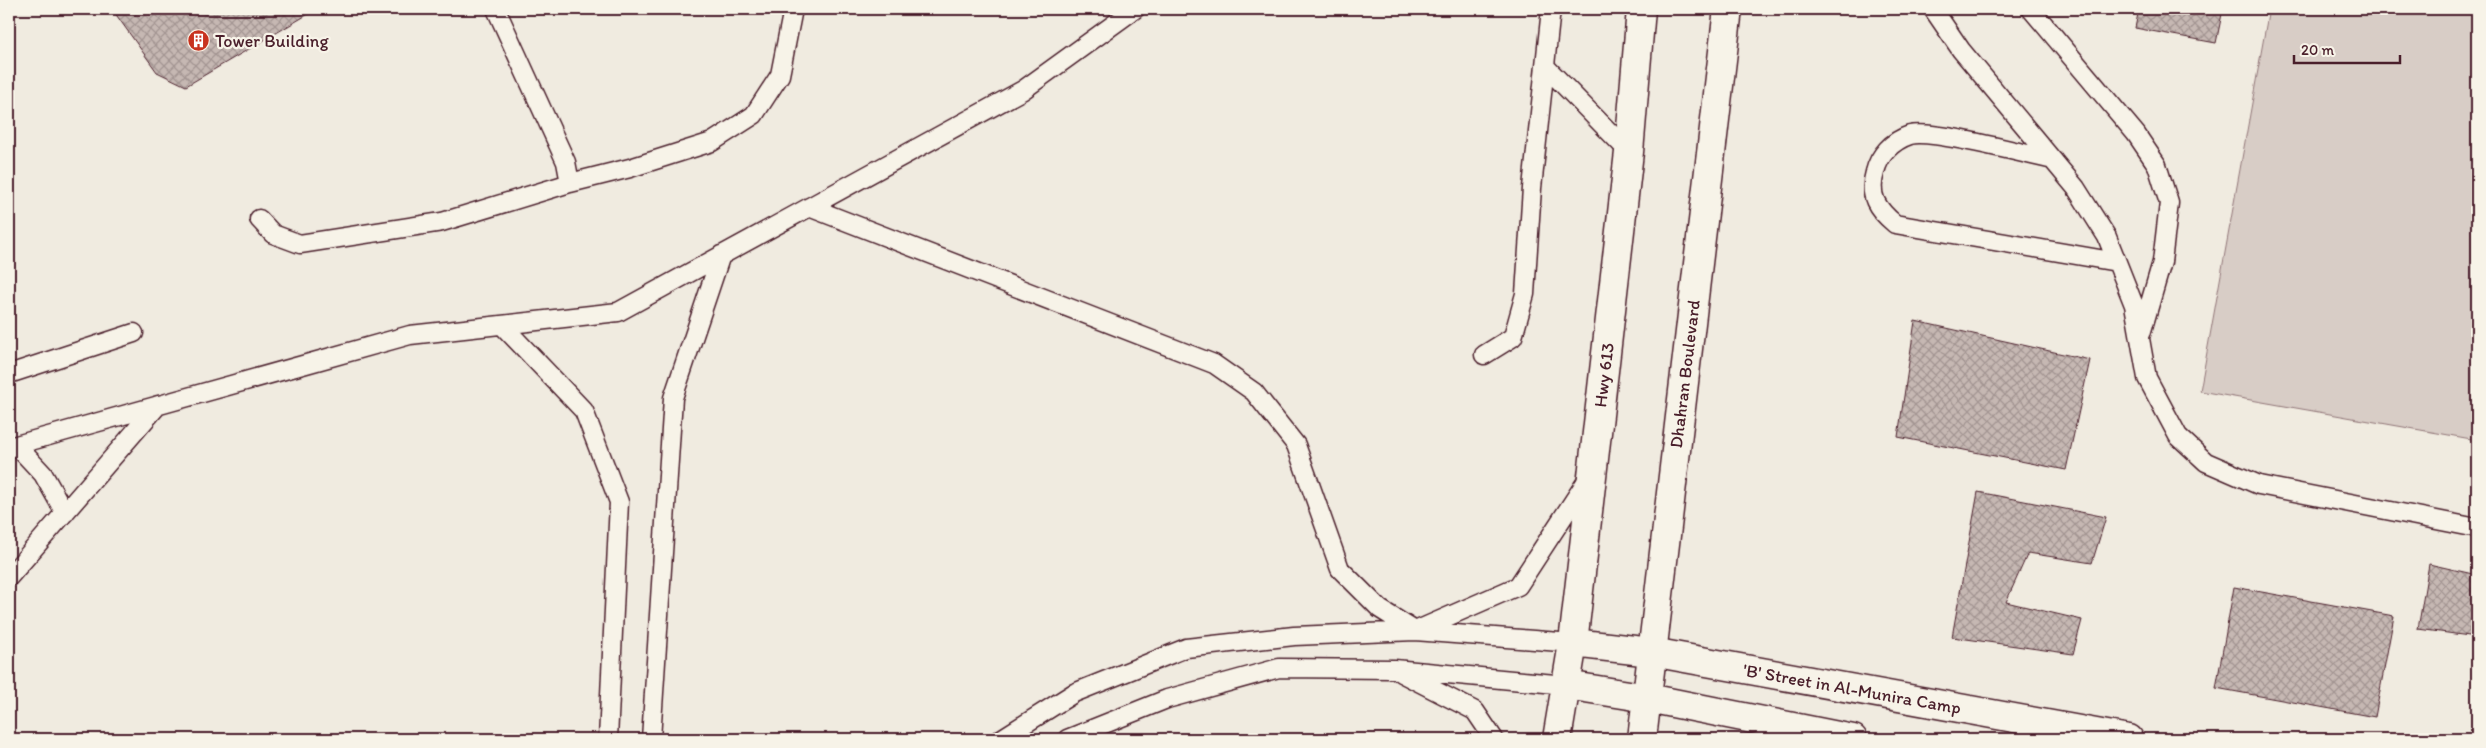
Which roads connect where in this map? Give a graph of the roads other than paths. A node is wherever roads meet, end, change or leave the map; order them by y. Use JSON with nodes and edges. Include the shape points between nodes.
{"nodes":[{"id":1,"x":496,"y":9,"type":"edge"},
{"id":2,"x":793,"y":9,"type":"edge"},
{"id":3,"x":1135,"y":9,"type":"edge"},
{"id":4,"x":1551,"y":9,"type":"edge"},
{"id":5,"x":1640,"y":9,"type":"edge"},
{"id":6,"x":1728,"y":9,"type":"edge"},
{"id":7,"x":1933,"y":9,"type":"edge"},
{"id":8,"x":2031,"y":9,"type":"edge"},
{"id":9,"x":1545,"y":66,"type":"junction"},
{"id":10,"x":1629,"y":152,"type":"junction"},
{"id":11,"x":2053,"y":160,"type":"junction"},
{"id":12,"x":570,"y":183,"type":"junction"},
{"id":13,"x":809,"y":207,"type":"junction"},
{"id":14,"x":259,"y":219,"type":"dead end"},
{"id":15,"x":721,"y":255,"type":"junction"},
{"id":16,"x":2118,"y":262,"type":"junction"},
{"id":17,"x":502,"y":324,"type":"junction"},
{"id":18,"x":134,"y":333,"type":"dead end"},
{"id":19,"x":2140,"y":339,"type":"junction"},
{"id":20,"x":1484,"y":355,"type":"dead end"},
{"id":21,"x":9,"y":374,"type":"edge"},
{"id":22,"x":158,"y":405,"type":"junction"},
{"id":23,"x":13,"y":446,"type":"edge"},
{"id":24,"x":1592,"y":473,"type":"junction"},
{"id":25,"x":65,"y":512,"type":"junction"},
{"id":26,"x":2477,"y":528,"type":"edge"},
{"id":27,"x":9,"y":577,"type":"edge"},
{"id":28,"x":1415,"y":631,"type":"junction"},
{"id":29,"x":1573,"y":643,"type":"junction"},
{"id":30,"x":1652,"y":652,"type":"junction"},
{"id":31,"x":1394,"y":669,"type":"junction"},
{"id":32,"x":1566,"y":685,"type":"junction"},
{"id":33,"x":1648,"y":698,"type":"junction"},
{"id":34,"x":2113,"y":738,"type":"edge"},
{"id":35,"x":608,"y":739,"type":"edge"},
{"id":36,"x":651,"y":739,"type":"edge"},
{"id":37,"x":1000,"y":739,"type":"edge"},
{"id":38,"x":1067,"y":739,"type":"edge"},
{"id":39,"x":1494,"y":739,"type":"edge"},
{"id":40,"x":1557,"y":739,"type":"edge"},
{"id":41,"x":1642,"y":739,"type":"edge"},
{"id":42,"x":1852,"y":739,"type":"edge"}],
"edges":[{"from":1,"to":12,"type":"lane","via":[[566,162]]},
{"from":2,"to":12,"type":"lane","via":[[780,76],[754,115],[712,142]]},
{"from":3,"to":13,"type":"lane","via":[[1024,90]]},
{"from":4,"to":9,"type":"lane"},
{"from":5,"to":10,"type":"main road","name":"Hwy 613"},
{"from":6,"to":30,"type":"main road","name":"Dhahran Boulevard"},
{"from":7,"to":11,"type":"lane","via":[[1961,50]]},
{"from":8,"to":19,"type":"lane","via":[[2136,134],[2157,165],[2169,203],[2162,262]]},
{"from":9,"to":10,"type":"lane"},
{"from":9,"to":20,"type":"lane","via":[[1525,294],[1513,337]]},
{"from":10,"to":24,"type":"main road","name":"Hwy 613"},
{"from":11,"to":16,"type":"lane","via":[[2076,188]]},
{"from":11,"to":16,"type":"lane","via":[[1939,136],[1912,134],[1893,143],[1877,162],[1871,185],[1878,210],[1895,224]]},
{"from":12,"to":14,"type":"lane","via":[[442,222],[300,244],[273,234]]},
{"from":13,"to":15,"type":"lane"},
{"from":13,"to":28,"type":"lane","via":[[1214,364],[1246,386],[1296,445],[1340,569],[1380,609]]},
{"from":15,"to":17,"type":"lane","via":[[618,312]]},
{"from":15,"to":36,"type":"lane","via":[[673,398]]},
{"from":16,"to":19,"type":"lane","via":[[2134,305]]},
{"from":17,"to":22,"type":"lane","via":[[410,335]]},
{"from":17,"to":35,"type":"lane","via":[[584,411],[619,502]]},
{"from":18,"to":21,"type":"lane"},
{"from":19,"to":26,"type":"lane","via":[[2147,378],[2178,436],[2206,462],[2260,485]]},
{"from":22,"to":23,"type":"lane"},
{"from":22,"to":25,"type":"lane"},
{"from":23,"to":25,"type":"lane","via":[[43,474]]},
{"from":24,"to":28,"type":"lane","via":[[1518,586]]},
{"from":24,"to":29,"type":"main road","name":"Hwy 613"},
{"from":25,"to":27,"type":"lane"},
{"from":28,"to":29,"type":"lane"},
{"from":28,"to":37,"type":"lane","via":[[1294,636],[1186,648],[1074,693]]},
{"from":29,"to":30,"type":"main road","name":"'B' Street in Al-Munira Camp"},
{"from":29,"to":32,"type":"main road","name":"Hwy 613"},
{"from":30,"to":33,"type":"main road","name":"Dhahran Boulevard"},
{"from":30,"to":34,"type":"main road","name":"'B' Street in Al-Munira Camp"},
{"from":31,"to":32,"type":"lane"},
{"from":31,"to":38,"type":"lane","via":[[1279,668],[1167,699]]},
{"from":31,"to":39,"type":"lane","via":[[1475,711]]},
{"from":32,"to":33,"type":"main road"},
{"from":32,"to":40,"type":"main road","name":"Hwy 613"},
{"from":33,"to":41,"type":"main road","name":"Dhahran Boulevard"},
{"from":33,"to":42,"type":"main road"}]}
